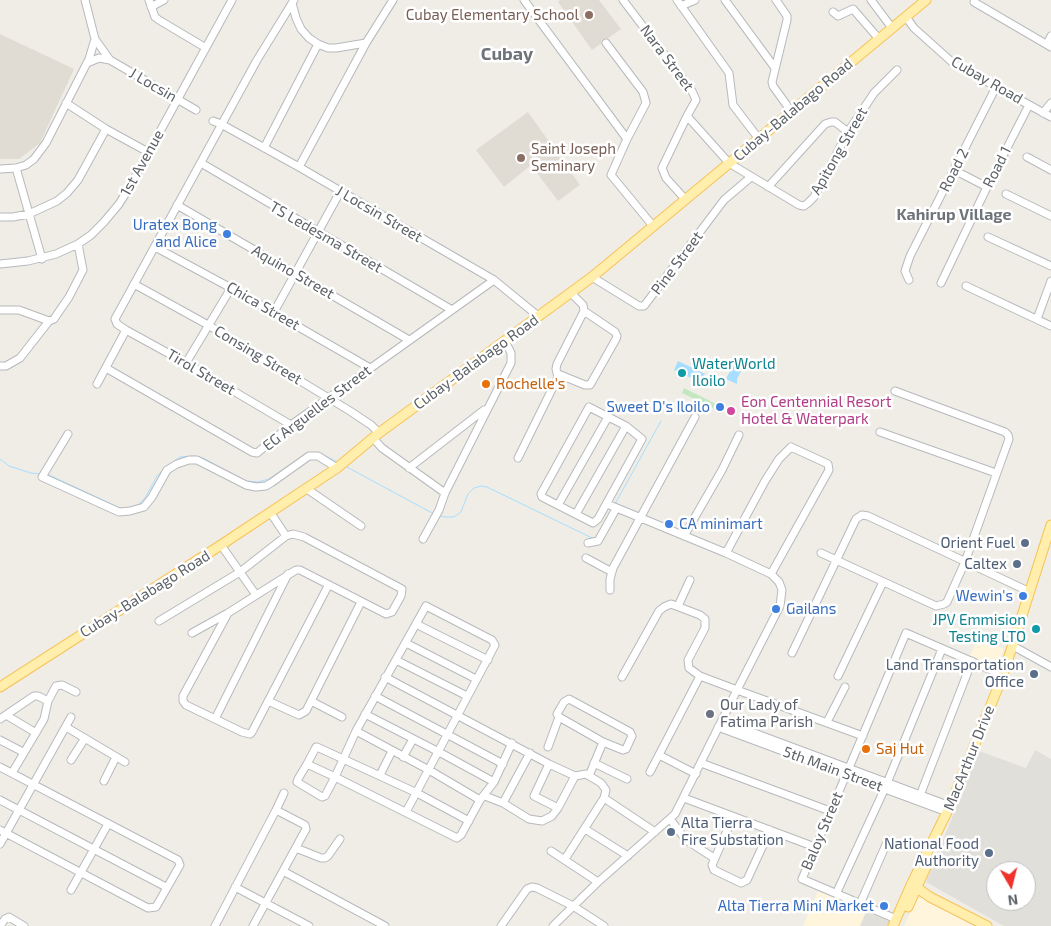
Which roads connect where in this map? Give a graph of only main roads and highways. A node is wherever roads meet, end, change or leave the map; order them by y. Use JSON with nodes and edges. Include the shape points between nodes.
{"nodes":[{"id":1,"x":926,"y":0,"type":"edge"},
{"id":2,"x":1051,"y":525,"type":"edge"},
{"id":3,"x":0,"y":687,"type":"edge"},
{"id":4,"x":914,"y":886,"type":"junction"},
{"id":5,"x":896,"y":924,"type":"edge"},
{"id":6,"x":987,"y":926,"type":"edge"}],
"edges":[{"from":1,"to":3,"type":"main road","name":"Cubay-Balabago Road","via":[[592,277],[341,464],[222,545]]},
{"from":2,"to":4,"type":"main road","name":"MacArthur Drive","via":[[1002,675],[931,856]]},
{"from":4,"to":5,"type":"main road","name":"MacArthur Drive"},
{"from":4,"to":6,"type":"main road"}]}
